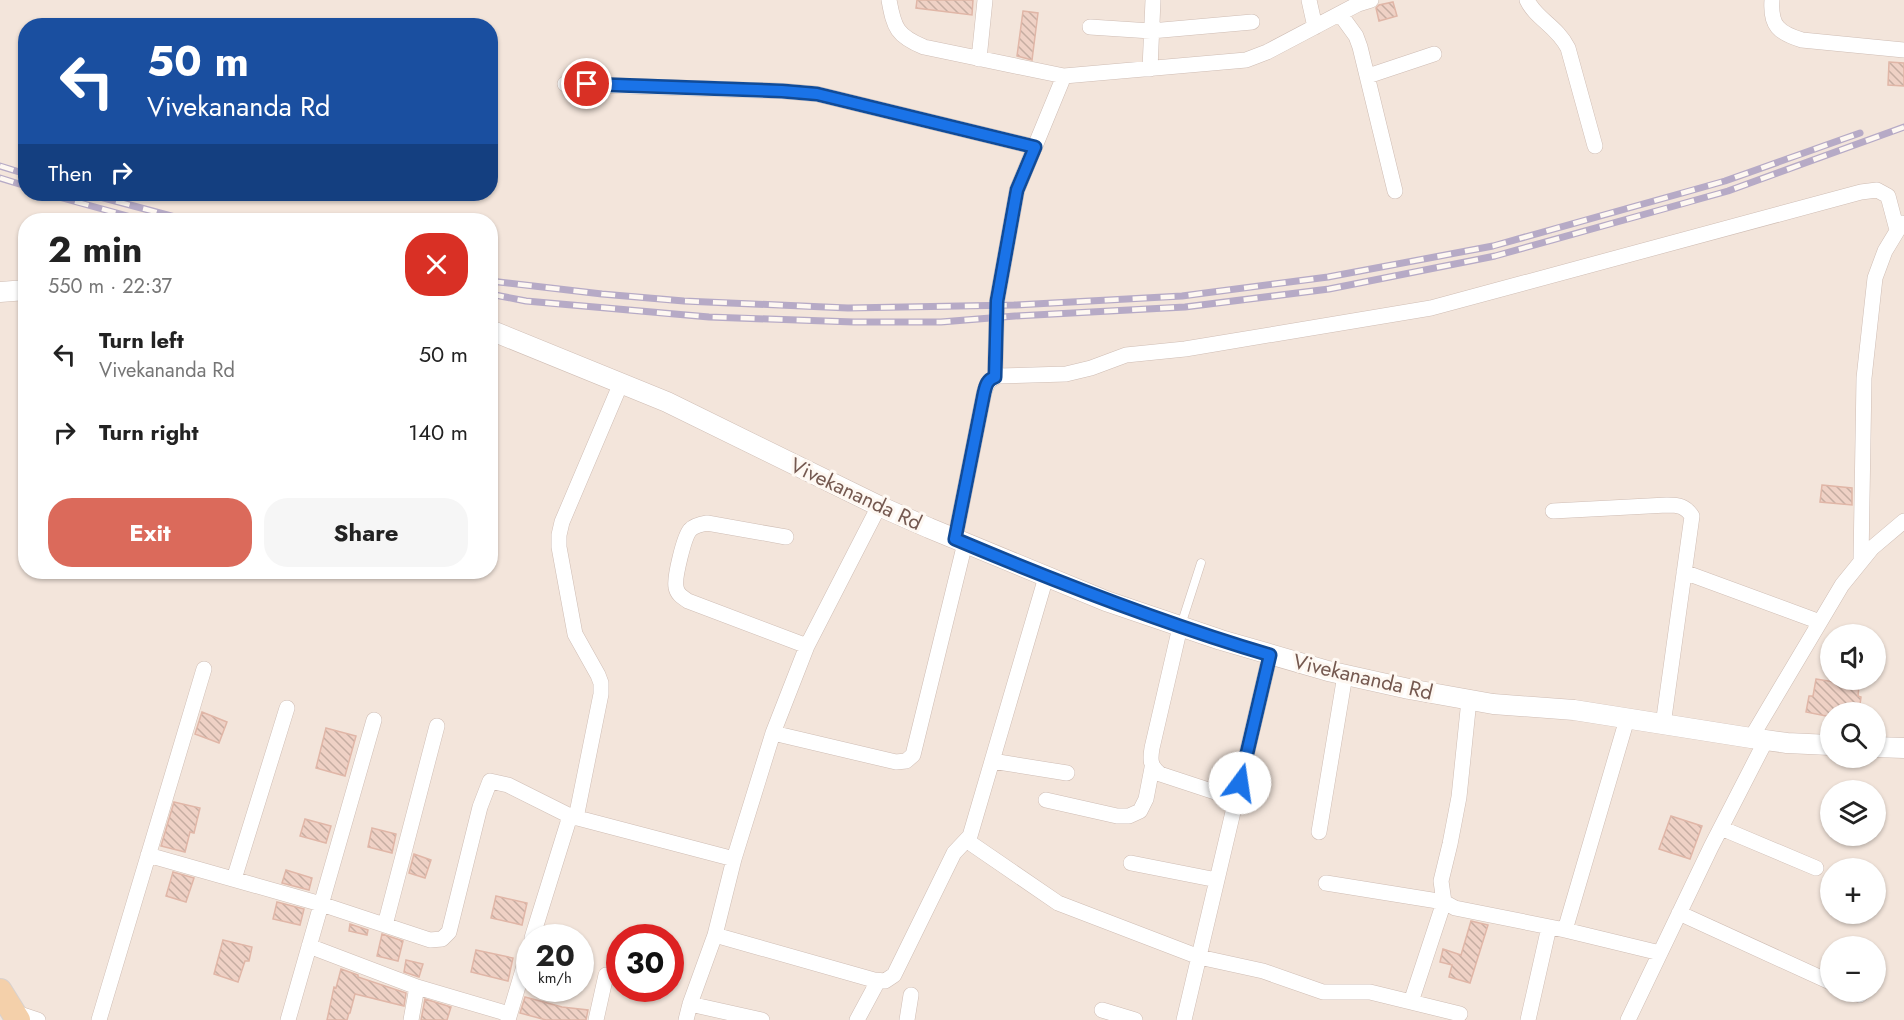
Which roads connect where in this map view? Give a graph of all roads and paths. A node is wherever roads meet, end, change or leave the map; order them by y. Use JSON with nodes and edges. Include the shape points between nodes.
{"nodes":[{"id":1,"x":889,"y":0,"type":"edge"},
{"id":2,"x":985,"y":0,"type":"edge"},
{"id":3,"x":1153,"y":0,"type":"edge"},
{"id":4,"x":1309,"y":0,"type":"edge"},
{"id":5,"x":1371,"y":0,"type":"edge"},
{"id":6,"x":1527,"y":0,"type":"edge"},
{"id":7,"x":1772,"y":0,"type":"edge"},
{"id":8,"x":1340,"y":14,"type":"junction"},
{"id":9,"x":1252,"y":22,"type":"dead end"},
{"id":10,"x":1090,"y":27,"type":"dead end"},
{"id":11,"x":1315,"y":27,"type":"junction"},
{"id":12,"x":1151,"y":31,"type":"junction"},
{"id":13,"x":1904,"y":50,"type":"edge"},
{"id":14,"x":1434,"y":54,"type":"dead end"},
{"id":15,"x":980,"y":59,"type":"junction"},
{"id":16,"x":1150,"y":69,"type":"junction"},
{"id":17,"x":1064,"y":76,"type":"junction"},
{"id":18,"x":1368,"y":76,"type":"junction"},
{"id":19,"x":565,"y":84,"type":"dead end"},
{"id":20,"x":1595,"y":146,"type":"dead end"},
{"id":21,"x":1035,"y":147,"type":"junction"},
{"id":22,"x":1395,"y":191,"type":"dead end"},
{"id":23,"x":1901,"y":225,"type":"edge"},
{"id":24,"x":18,"y":291,"type":"edge"},
{"id":25,"x":0,"y":292,"type":"edge"},
{"id":26,"x":498,"y":333,"type":"edge"},
{"id":27,"x":995,"y":377,"type":"junction"},
{"id":28,"x":621,"y":383,"type":"junction"},
{"id":29,"x":879,"y":506,"type":"junction"},
{"id":30,"x":1553,"y":511,"type":"dead end"},
{"id":31,"x":1904,"y":521,"type":"edge"},
{"id":32,"x":786,"y":537,"type":"dead end"},
{"id":33,"x":960,"y":541,"type":"junction"},
{"id":34,"x":1861,"y":561,"type":"junction"},
{"id":35,"x":1201,"y":563,"type":"dead end"},
{"id":36,"x":1684,"y":572,"type":"junction"},
{"id":37,"x":1046,"y":577,"type":"junction"},
{"id":38,"x":1820,"y":622,"type":"junction"},
{"id":39,"x":1180,"y":627,"type":"junction"},
{"id":40,"x":807,"y":646,"type":"junction"},
{"id":41,"x":1270,"y":655,"type":"junction"},
{"id":42,"x":204,"y":669,"type":"dead end"},
{"id":43,"x":1345,"y":675,"type":"junction"},
{"id":44,"x":1469,"y":700,"type":"junction"},
{"id":45,"x":287,"y":708,"type":"dead end"},
{"id":46,"x":1627,"y":719,"type":"junction"},
{"id":47,"x":374,"y":720,"type":"dead end"},
{"id":48,"x":1663,"y":725,"type":"junction"},
{"id":49,"x":437,"y":726,"type":"dead end"},
{"id":50,"x":774,"y":733,"type":"junction"},
{"id":51,"x":1758,"y":739,"type":"junction"},
{"id":52,"x":1820,"y":744,"type":"edge"},
{"id":53,"x":1886,"y":747,"type":"edge"},
{"id":54,"x":1904,"y":748,"type":"edge"},
{"id":55,"x":992,"y":761,"type":"junction"},
{"id":56,"x":1152,"y":768,"type":"junction"},
{"id":57,"x":1067,"y":773,"type":"dead end"},
{"id":58,"x":1236,"y":799,"type":"junction"},
{"id":59,"x":1046,"y":800,"type":"dead end"},
{"id":60,"x":573,"y":817,"type":"junction"},
{"id":61,"x":1721,"y":828,"type":"junction"},
{"id":62,"x":1319,"y":832,"type":"dead end"},
{"id":63,"x":966,"y":840,"type":"junction"},
{"id":64,"x":148,"y":855,"type":"junction"},
{"id":65,"x":734,"y":859,"type":"junction"},
{"id":66,"x":1131,"y":863,"type":"dead end"},
{"id":67,"x":1816,"y":868,"type":"dead end"},
{"id":68,"x":234,"y":879,"type":"junction"},
{"id":69,"x":1217,"y":880,"type":"junction"},
{"id":70,"x":1326,"y":883,"type":"dead end"},
{"id":71,"x":1444,"y":902,"type":"junction"},
{"id":72,"x":321,"y":904,"type":"junction"},
{"id":73,"x":1679,"y":913,"type":"junction"},
{"id":74,"x":537,"y":924,"type":"edge"},
{"id":75,"x":386,"y":925,"type":"junction"},
{"id":76,"x":1549,"y":927,"type":"junction"},
{"id":77,"x":1565,"y":930,"type":"junction"},
{"id":78,"x":715,"y":935,"type":"junction"},
{"id":79,"x":309,"y":946,"type":"junction"},
{"id":80,"x":1660,"y":953,"type":"junction"},
{"id":81,"x":1199,"y":957,"type":"junction"},
{"id":82,"x":606,"y":975,"type":"dead end"},
{"id":83,"x":1820,"y":977,"type":"edge"},
{"id":84,"x":878,"y":981,"type":"junction"},
{"id":85,"x":417,"y":987,"type":"junction"},
{"id":86,"x":0,"y":991,"type":"edge"},
{"id":87,"x":516,"y":991,"type":"edge"},
{"id":88,"x":911,"y":995,"type":"dead end"},
{"id":89,"x":1411,"y":1002,"type":"junction"},
{"id":90,"x":690,"y":1004,"type":"junction"},
{"id":91,"x":1102,"y":1010,"type":"dead end"},
{"id":92,"x":1460,"y":1014,"type":"dead end"},
{"id":93,"x":16,"y":1016,"type":"edge"},
{"id":94,"x":508,"y":1017,"type":"edge"},
{"id":95,"x":39,"y":1020,"type":"edge"},
{"id":96,"x":99,"y":1020,"type":"edge"},
{"id":97,"x":288,"y":1020,"type":"edge"},
{"id":98,"x":411,"y":1020,"type":"edge"},
{"id":99,"x":596,"y":1020,"type":"edge"},
{"id":100,"x":686,"y":1020,"type":"edge"},
{"id":101,"x":762,"y":1020,"type":"edge"},
{"id":102,"x":857,"y":1020,"type":"edge"},
{"id":103,"x":907,"y":1020,"type":"edge"},
{"id":104,"x":1135,"y":1020,"type":"edge"},
{"id":105,"x":1184,"y":1020,"type":"edge"},
{"id":106,"x":1528,"y":1020,"type":"edge"},
{"id":107,"x":1628,"y":1020,"type":"edge"}],
"edges":[{"from":1,"to":15,"type":"street","via":[[897,30],[907,40]]},
{"from":2,"to":15,"type":"street"},
{"from":3,"to":12,"type":"street"},
{"from":4,"to":11,"type":"street"},
{"from":5,"to":8,"type":"street"},
{"from":6,"to":20,"type":"street","via":[[1569,48]]},
{"from":7,"to":13,"type":"street","via":[[1773,21],[1789,36]]},
{"from":8,"to":11,"type":"street"},
{"from":8,"to":18,"type":"street","via":[[1356,36]]},
{"from":9,"to":12,"type":"street"},
{"from":10,"to":12,"type":"street"},
{"from":11,"to":16,"type":"street","via":[[1246,60]]},
{"from":12,"to":16,"type":"street"},
{"from":14,"to":18,"type":"street"},
{"from":15,"to":17,"type":"street"},
{"from":16,"to":17,"type":"street"},
{"from":17,"to":21,"type":"street"},
{"from":18,"to":22,"type":"street"},
{"from":19,"to":21,"type":"street","via":[[817,94]]},
{"from":21,"to":27,"type":"street","via":[[1017,190],[997,301]]},
{"from":23,"to":27,"type":"street","via":[[1888,196],[1877,190],[1861,192],[1431,308],[1185,349],[1126,355],[1066,374]]},
{"from":23,"to":34,"type":"street","via":[[1875,278],[1864,378]]},
{"from":24,"to":25,"type":"street"},
{"from":26,"to":28,"type":"street","name":"Vivekananda Rd"},
{"from":27,"to":33,"type":"street","via":[[987,383],[984,393]]},
{"from":28,"to":29,"type":"street","name":"Vivekananda Rd"},
{"from":28,"to":60,"type":"street","via":[[559,535],[575,634],[601,683]]},
{"from":29,"to":33,"type":"street","name":"Vivekananda Rd"},
{"from":29,"to":40,"type":"street"},
{"from":30,"to":36,"type":"street","via":[[1679,505],[1692,516]]},
{"from":31,"to":34,"type":"street"},
{"from":32,"to":40,"type":"street","via":[[707,522],[698,525],[685,540],[676,589],[688,601]]},
{"from":33,"to":37,"type":"street","name":"Vivekananda Rd"},
{"from":33,"to":50,"type":"street","via":[[914,755],[896,762]]},
{"from":34,"to":38,"type":"street"},
{"from":35,"to":39,"type":"lane"},
{"from":36,"to":38,"type":"street"},
{"from":36,"to":48,"type":"street"},
{"from":37,"to":39,"type":"street","name":"Vivekananda Rd"},
{"from":37,"to":55,"type":"street"},
{"from":38,"to":51,"type":"street"},
{"from":39,"to":41,"type":"street","name":"Vivekananda Rd"},
{"from":39,"to":56,"type":"street","via":[[1152,748]]},
{"from":40,"to":50,"type":"street"},
{"from":41,"to":43,"type":"street","name":"Vivekananda Rd"},
{"from":41,"to":58,"type":"street"},
{"from":42,"to":64,"type":"street"},
{"from":43,"to":44,"type":"street","name":"Vivekananda Rd"},
{"from":43,"to":62,"type":"street"},
{"from":44,"to":46,"type":"street","name":"Vivekananda Rd"},
{"from":44,"to":71,"type":"street","via":[[1457,806],[1441,881]]},
{"from":45,"to":68,"type":"street"},
{"from":46,"to":48,"type":"street","name":"Vivekananda Rd"},
{"from":46,"to":77,"type":"street"},
{"from":47,"to":72,"type":"street"},
{"from":48,"to":51,"type":"street","name":"Vivekananda Rd"},
{"from":49,"to":75,"type":"street"},
{"from":50,"to":65,"type":"street"},
{"from":51,"to":52,"type":"street","name":"Vivekananda Rd"},
{"from":51,"to":61,"type":"street"},
{"from":53,"to":54,"type":"street"},
{"from":55,"to":57,"type":"street"},
{"from":55,"to":63,"type":"street"},
{"from":56,"to":58,"type":"street"},
{"from":56,"to":59,"type":"street","via":[[1146,799],[1140,811],[1129,816]]},
{"from":58,"to":69,"type":"street"},
{"from":60,"to":65,"type":"street"},
{"from":60,"to":74,"type":"street"},
{"from":60,"to":75,"type":"street","via":[[508,785],[490,781],[449,932],[442,939],[430,940]]},
{"from":61,"to":67,"type":"street"},
{"from":61,"to":73,"type":"street"},
{"from":63,"to":81,"type":"street","via":[[1058,903]]},
{"from":63,"to":84,"type":"street","via":[[954,853],[894,975]]},
{"from":64,"to":68,"type":"street"},
{"from":64,"to":96,"type":"street"},
{"from":65,"to":78,"type":"street"},
{"from":66,"to":69,"type":"street"},
{"from":68,"to":72,"type":"street"},
{"from":69,"to":81,"type":"street"},
{"from":70,"to":71,"type":"street"},
{"from":71,"to":76,"type":"street","via":[[1455,908]]},
{"from":71,"to":89,"type":"street"},
{"from":72,"to":75,"type":"street"},
{"from":72,"to":79,"type":"street"},
{"from":73,"to":80,"type":"street"},
{"from":73,"to":83,"type":"street"},
{"from":76,"to":77,"type":"street"},
{"from":76,"to":106,"type":"street"},
{"from":77,"to":80,"type":"street"},
{"from":78,"to":84,"type":"street"},
{"from":78,"to":90,"type":"street"},
{"from":79,"to":85,"type":"street"},
{"from":79,"to":97,"type":"street"},
{"from":80,"to":107,"type":"street"},
{"from":81,"to":89,"type":"street","via":[[1263,971],[1323,992],[1370,992]]},
{"from":81,"to":105,"type":"street"},
{"from":82,"to":99,"type":"street"},
{"from":84,"to":102,"type":"street"},
{"from":85,"to":94,"type":"street"},
{"from":85,"to":98,"type":"street"},
{"from":86,"to":93,"type":"main road"},
{"from":87,"to":94,"type":"street"},
{"from":88,"to":103,"type":"street"},
{"from":89,"to":92,"type":"street"},
{"from":90,"to":100,"type":"street"},
{"from":90,"to":101,"type":"street"},
{"from":91,"to":104,"type":"street"},
{"from":93,"to":95,"type":"street"}]}
